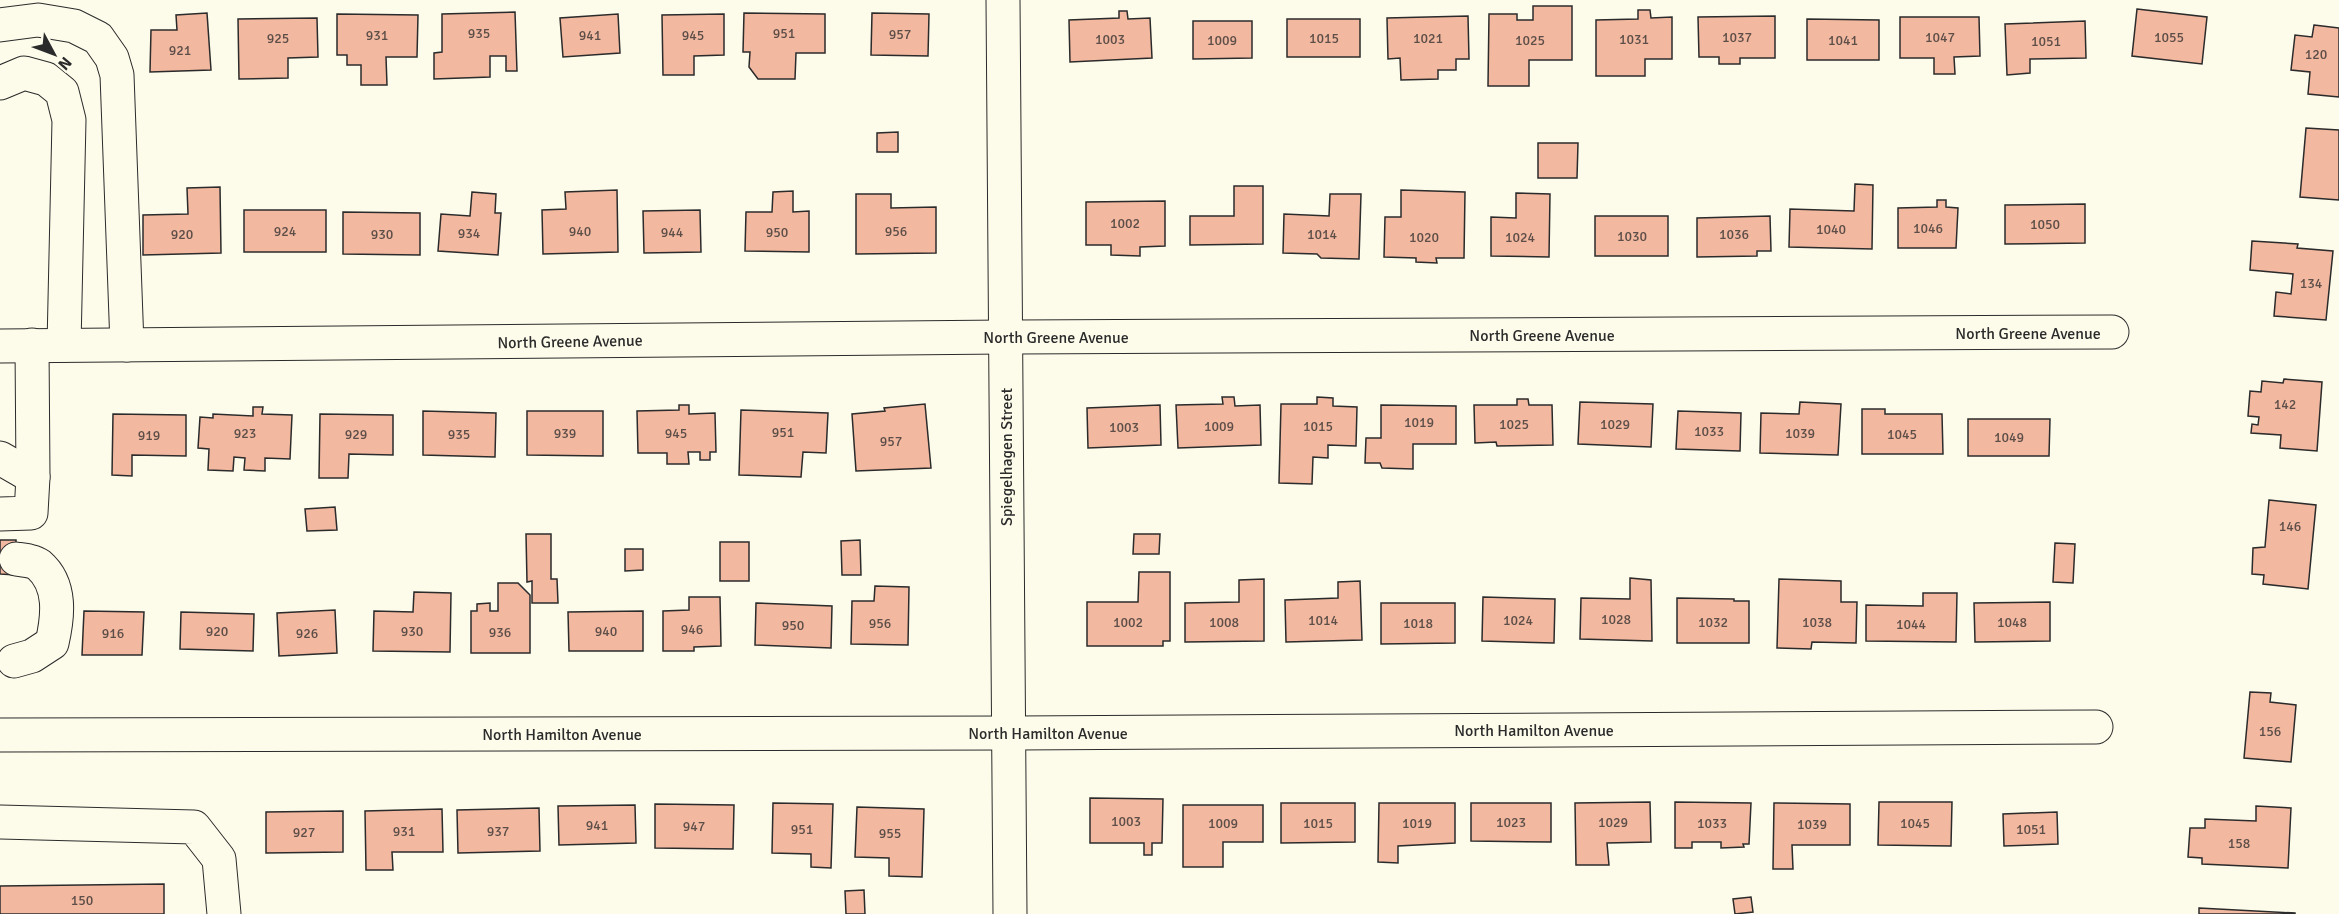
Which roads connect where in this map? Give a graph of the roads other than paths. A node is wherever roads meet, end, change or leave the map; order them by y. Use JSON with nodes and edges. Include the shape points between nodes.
{"nodes":[{"id":1,"x":1003,"y":0,"type":"edge"},
{"id":2,"x":0,"y":25,"type":"edge"},
{"id":3,"x":0,"y":83,"type":"edge"},
{"id":4,"x":2112,"y":332,"type":"dead end"},
{"id":5,"x":1005,"y":337,"type":"junction"},
{"id":6,"x":32,"y":345,"type":"junction"},
{"id":7,"x":64,"y":345,"type":"junction"},
{"id":8,"x":127,"y":345,"type":"junction"},
{"id":9,"x":0,"y":346,"type":"edge"},
{"id":10,"x":0,"y":458,"type":"edge"},
{"id":11,"x":33,"y":477,"type":"junction"},
{"id":12,"x":16,"y":514,"type":"edge"},
{"id":13,"x":16,"y":559,"type":"dead end"},
{"id":14,"x":14,"y":661,"type":"dead end"},
{"id":15,"x":2096,"y":726,"type":"dead end"},
{"id":16,"x":1009,"y":733,"type":"junction"},
{"id":17,"x":0,"y":735,"type":"edge"},
{"id":18,"x":0,"y":822,"type":"edge"},
{"id":19,"x":224,"y":914,"type":"edge"},
{"id":20,"x":1010,"y":914,"type":"edge"}],
"edges":[{"from":1,"to":5,"type":"street","name":"Spiegelhagen Street"},
{"from":2,"to":8,"type":"street","via":[[38,20],[74,26],[98,38],[112,58],[117,75]]},
{"from":3,"to":7,"type":"street","via":[[24,73],[46,79],[62,92],[69,120]]},
{"from":4,"to":5,"type":"street","name":"North Greene Avenue"},
{"from":5,"to":8,"type":"street","name":"North Greene Avenue"},
{"from":5,"to":16,"type":"street","name":"Spiegelhagen Street"},
{"from":6,"to":7,"type":"street","name":"North Greene Avenue"},
{"from":6,"to":9,"type":"street","name":"North Greene Avenue"},
{"from":6,"to":11,"type":"street"},
{"from":7,"to":8,"type":"street","name":"North Greene Avenue"},
{"from":10,"to":11,"type":"street"},
{"from":11,"to":12,"type":"street"},
{"from":13,"to":14,"type":"street","via":[[38,564],[53,584],[58,617],[52,643],[32,656]]},
{"from":15,"to":16,"type":"street","name":"North Hamilton Avenue"},
{"from":16,"to":17,"type":"street","name":"North Hamilton Avenue"},
{"from":16,"to":20,"type":"street","name":"Spiegelhagen Street"},
{"from":18,"to":19,"type":"street","via":[[194,827],[219,860]]}]}
